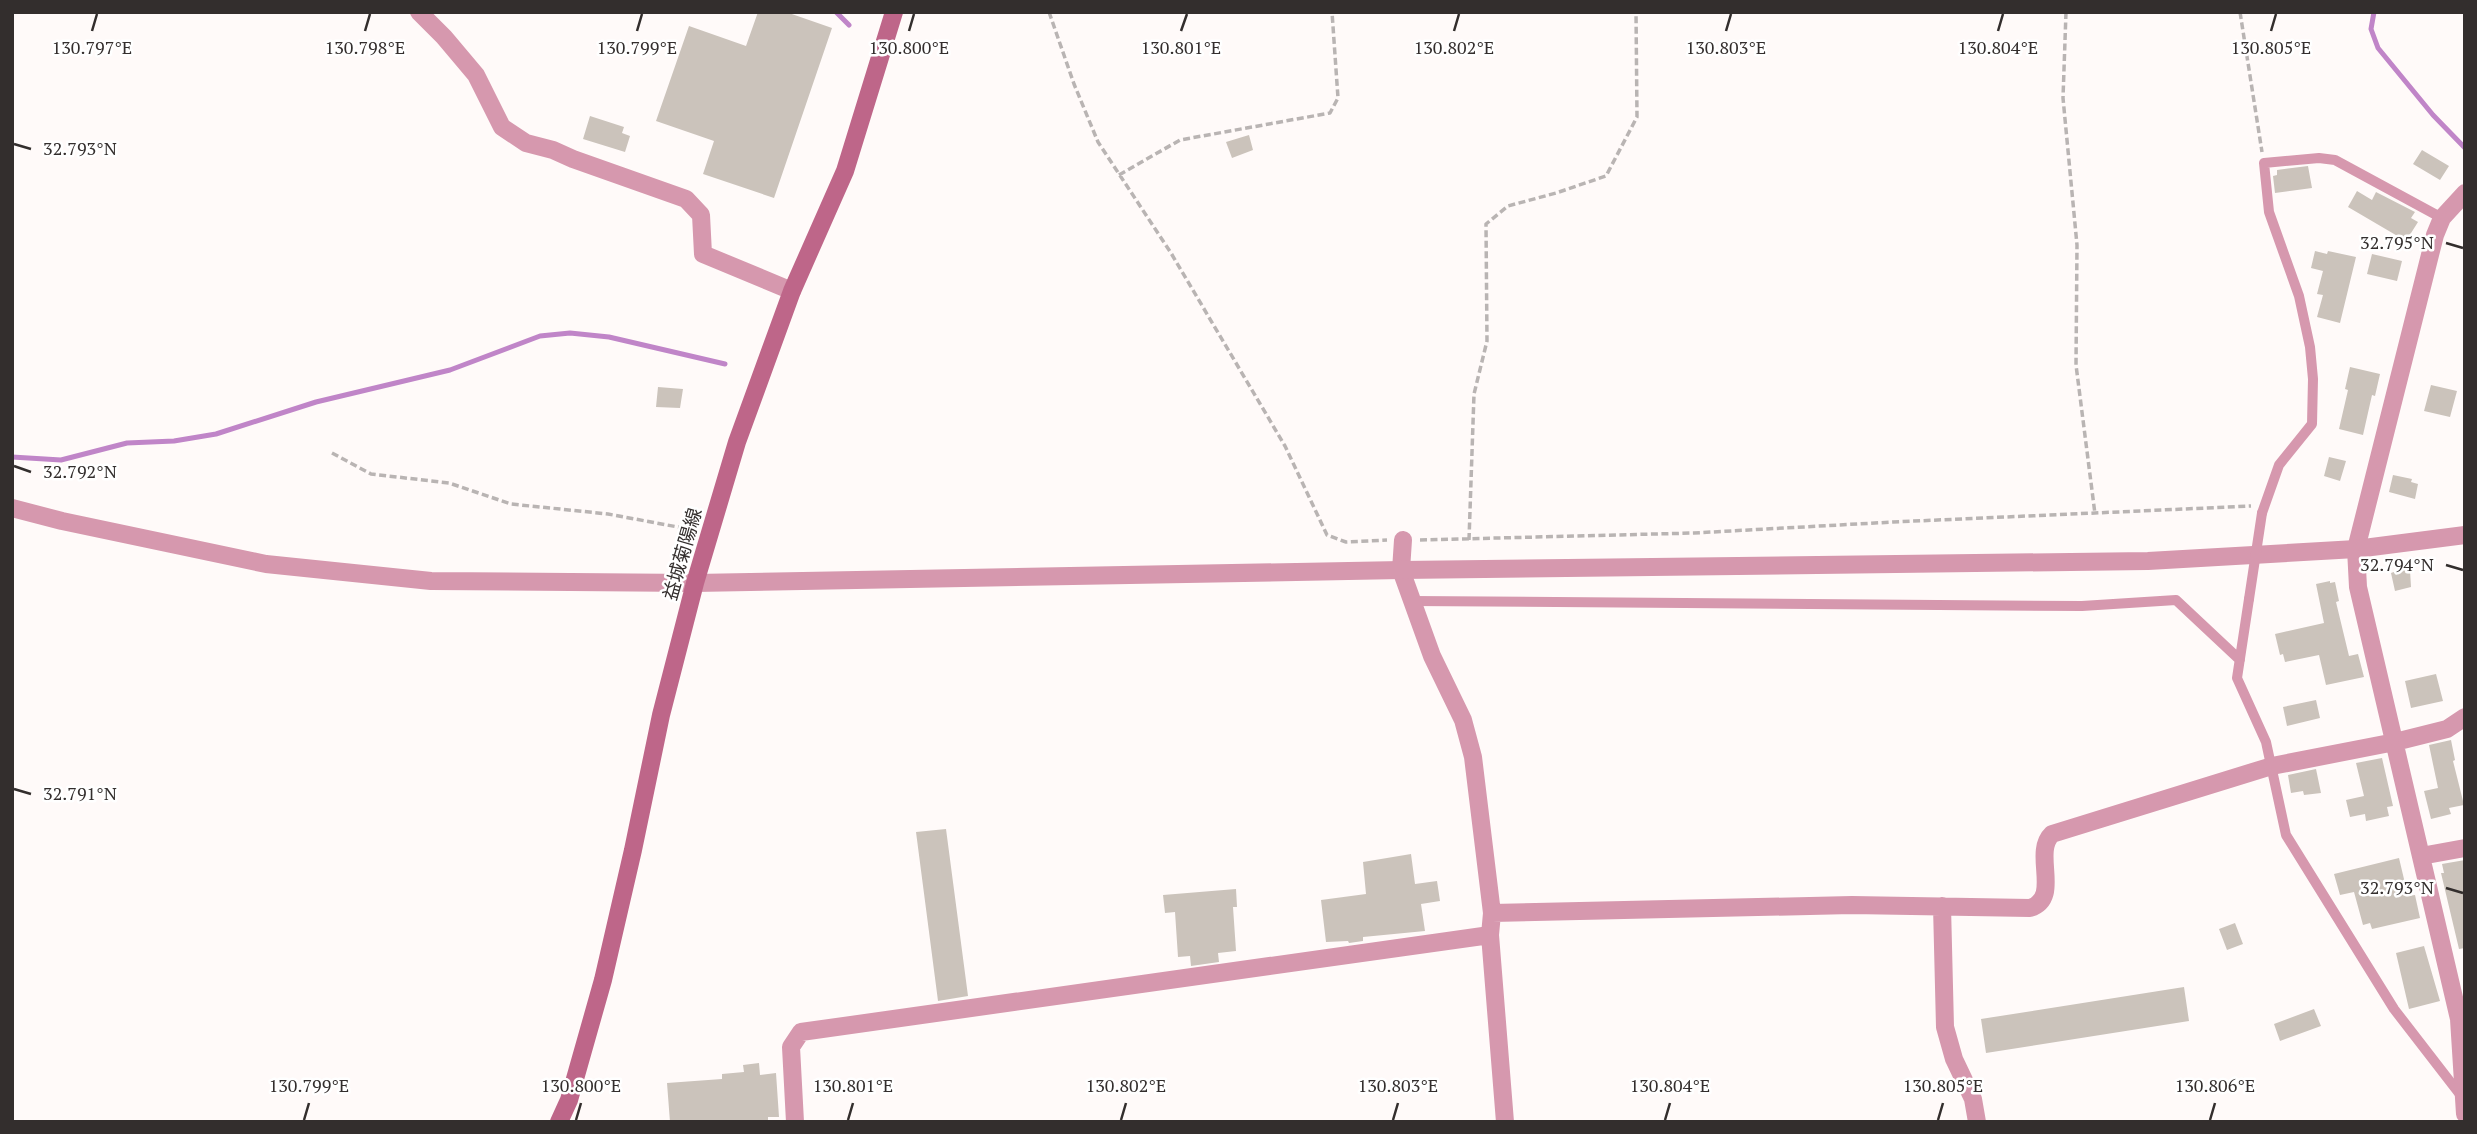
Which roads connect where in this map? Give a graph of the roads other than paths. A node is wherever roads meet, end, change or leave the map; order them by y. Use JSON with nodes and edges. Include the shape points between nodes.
{"nodes":[{"id":1,"x":419,"y":12,"type":"edge"},
{"id":2,"x":894,"y":12,"type":"edge"},
{"id":3,"x":2462,"y":196,"type":"edge"},
{"id":4,"x":2442,"y":218,"type":"junction"},
{"id":5,"x":792,"y":291,"type":"junction"},
{"id":6,"x":12,"y":508,"type":"edge"},
{"id":7,"x":2465,"y":534,"type":"edge"},
{"id":8,"x":1403,"y":540,"type":"road end"},
{"id":9,"x":2356,"y":549,"type":"junction"},
{"id":10,"x":1401,"y":570,"type":"junction"},
{"id":11,"x":695,"y":583,"type":"junction"},
{"id":12,"x":1412,"y":601,"type":"junction"},
{"id":13,"x":2240,"y":660,"type":"junction"},
{"id":14,"x":2465,"y":718,"type":"edge"},
{"id":15,"x":2395,"y":742,"type":"junction"},
{"id":16,"x":2272,"y":766,"type":"junction"},
{"id":17,"x":2465,"y":848,"type":"edge"},
{"id":18,"x":2421,"y":856,"type":"junction"},
{"id":19,"x":1942,"y":906,"type":"junction"},
{"id":20,"x":1492,"y":913,"type":"junction"},
{"id":21,"x":1490,"y":935,"type":"junction"},
{"id":22,"x":2464,"y":1106,"type":"edge"},
{"id":23,"x":559,"y":1122,"type":"edge"},
{"id":24,"x":795,"y":1122,"type":"edge"},
{"id":25,"x":1505,"y":1122,"type":"edge"},
{"id":26,"x":1977,"y":1122,"type":"edge"}],
"edges":[{"from":1,"to":5,"type":"street","via":[[476,75],[502,127],[526,143],[686,199],[701,215],[703,254]]},
{"from":2,"to":5,"type":"main road","name":"益城菊陽線","via":[[845,171]]},
{"from":3,"to":4,"type":"street"},
{"from":4,"to":9,"type":"street"},
{"from":4,"to":13,"type":"lane","bridge":true,"via":[[2335,160],[2264,163],[2269,212],[2311,347],[2312,425],[2279,465],[2263,509]]},
{"from":5,"to":11,"type":"main road","name":"益城菊陽線","via":[[737,442]]},
{"from":6,"to":11,"type":"street","via":[[266,564],[431,581]]},
{"from":7,"to":9,"type":"street"},
{"from":8,"to":10,"type":"street"},
{"from":9,"to":10,"type":"street","via":[[2148,561]]},
{"from":9,"to":15,"type":"street","via":[[2358,587]]},
{"from":10,"to":11,"type":"street"},
{"from":10,"to":12,"type":"street"},
{"from":11,"to":23,"type":"main road","name":"益城菊陽線","via":[[660,715],[603,980]]},
{"from":12,"to":13,"type":"lane","via":[[2082,606],[2176,600]]},
{"from":12,"to":20,"type":"street","via":[[1463,720],[1473,757]]},
{"from":13,"to":16,"type":"lane","via":[[2237,678]]},
{"from":14,"to":15,"type":"street","via":[[2447,729]]},
{"from":15,"to":16,"type":"street"},
{"from":15,"to":18,"type":"street"},
{"from":16,"to":19,"type":"street","via":[[2052,834],[2045,844],[2045,896],[2035,906]]},
{"from":16,"to":22,"type":"lane","via":[[2286,835],[2394,1009]]},
{"from":17,"to":18,"type":"street"},
{"from":18,"to":22,"type":"street","via":[[2459,1019]]},
{"from":19,"to":20,"type":"street"},
{"from":19,"to":26,"type":"street","via":[[1945,1027],[1973,1099]]},
{"from":20,"to":21,"type":"street"},
{"from":21,"to":24,"type":"street","via":[[801,1032],[791,1047]]},
{"from":21,"to":25,"type":"street"}]}
